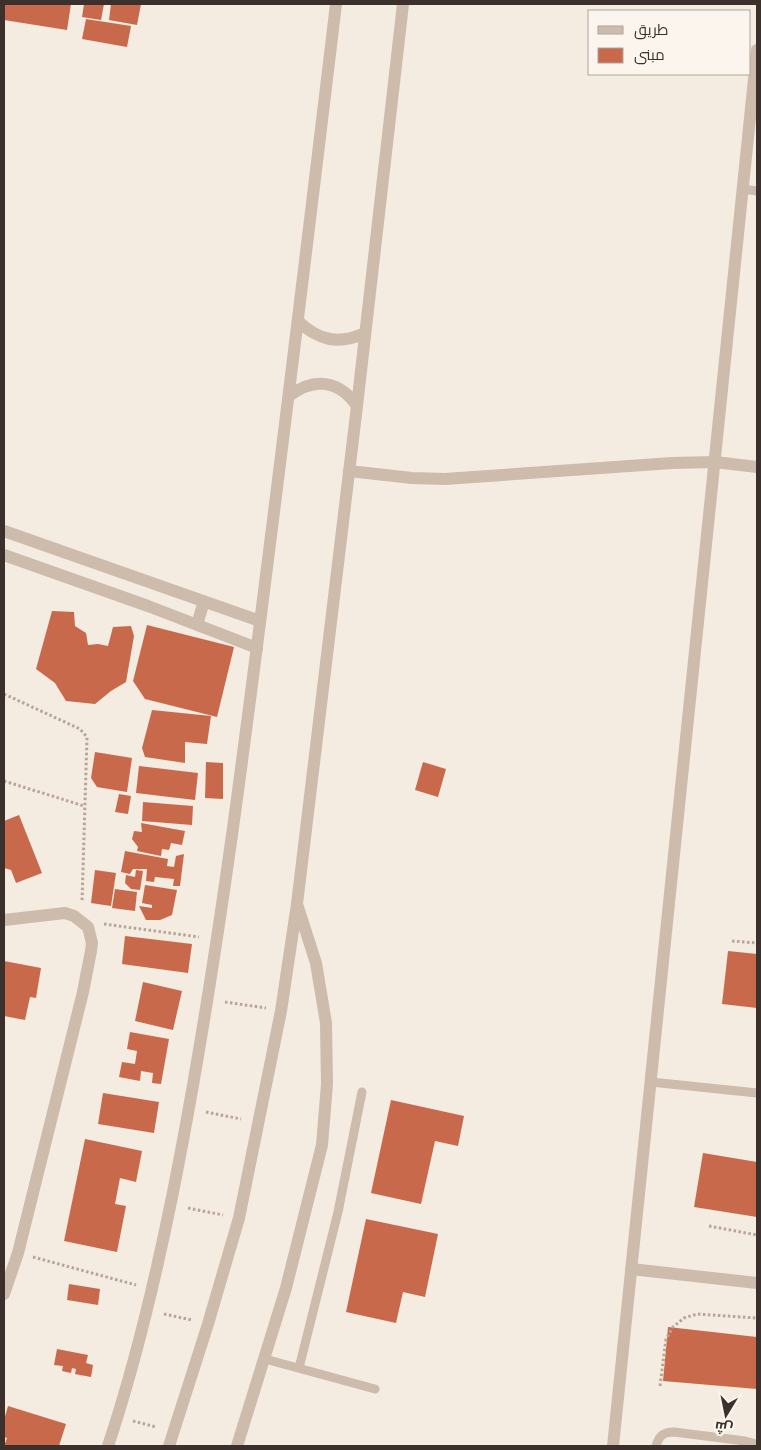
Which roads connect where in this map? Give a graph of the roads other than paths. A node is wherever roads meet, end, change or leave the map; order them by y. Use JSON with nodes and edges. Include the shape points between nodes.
{"nodes":[{"id":1,"x":336,"y":4,"type":"edge"},
{"id":2,"x":403,"y":4,"type":"edge"},
{"id":3,"x":757,"y":50,"type":"edge"},
{"id":4,"x":743,"y":189,"type":"junction"},
{"id":5,"x":757,"y":191,"type":"edge"},
{"id":6,"x":298,"y":321,"type":"junction"},
{"id":7,"x":365,"y":333,"type":"junction"},
{"id":8,"x":289,"y":396,"type":"junction"},
{"id":9,"x":357,"y":406,"type":"junction"},
{"id":10,"x":715,"y":462,"type":"junction"},
{"id":11,"x":757,"y":467,"type":"edge"},
{"id":12,"x":349,"y":471,"type":"junction"},
{"id":13,"x":4,"y":531,"type":"edge"},
{"id":14,"x":4,"y":555,"type":"edge"},
{"id":15,"x":204,"y":601,"type":"junction"},
{"id":16,"x":260,"y":621,"type":"junction"},
{"id":17,"x":197,"y":625,"type":"junction"},
{"id":18,"x":257,"y":648,"type":"junction"},
{"id":19,"x":297,"y":904,"type":"junction"},
{"id":20,"x":4,"y":920,"type":"edge"},
{"id":21,"x":651,"y":1082,"type":"junction"},
{"id":22,"x":362,"y":1092,"type":"dead end"},
{"id":23,"x":757,"y":1093,"type":"edge"},
{"id":24,"x":631,"y":1269,"type":"junction"},
{"id":25,"x":757,"y":1283,"type":"edge"},
{"id":26,"x":4,"y":1294,"type":"edge"},
{"id":27,"x":265,"y":1359,"type":"junction"},
{"id":28,"x":299,"y":1368,"type":"junction"},
{"id":29,"x":374,"y":1388,"type":"dead end"},
{"id":30,"x":108,"y":1446,"type":"edge"},
{"id":31,"x":169,"y":1446,"type":"edge"},
{"id":32,"x":237,"y":1446,"type":"edge"},
{"id":33,"x":613,"y":1446,"type":"edge"},
{"id":34,"x":656,"y":1446,"type":"edge"},
{"id":35,"x":757,"y":1446,"type":"edge"}],
"edges":[{"from":1,"to":6,"type":"street"},
{"from":2,"to":7,"type":"street"},
{"from":3,"to":4,"type":"street"},
{"from":4,"to":5,"type":"lane"},
{"from":4,"to":10,"type":"street"},
{"from":6,"to":7,"type":"street","via":[[313,333],[331,340],[349,340]]},
{"from":6,"to":8,"type":"street"},
{"from":7,"to":9,"type":"street"},
{"from":8,"to":9,"type":"street","via":[[298,389],[320,383],[342,389]]},
{"from":8,"to":16,"type":"street"},
{"from":9,"to":12,"type":"street"},
{"from":10,"to":11,"type":"street"},
{"from":10,"to":12,"type":"street","via":[[445,479]]},
{"from":10,"to":21,"type":"street"},
{"from":12,"to":19,"type":"street"},
{"from":13,"to":15,"type":"street"},
{"from":14,"to":17,"type":"street"},
{"from":15,"to":16,"type":"street"},
{"from":15,"to":17,"type":"street"},
{"from":16,"to":18,"type":"street"},
{"from":17,"to":18,"type":"street"},
{"from":18,"to":30,"type":"street","via":[[190,1109],[153,1290]]},
{"from":19,"to":27,"type":"street","via":[[317,972],[326,1023],[328,1084],[322,1145]]},
{"from":19,"to":31,"type":"street","via":[[281,1010],[238,1218]]},
{"from":20,"to":26,"type":"street","via":[[65,913],[74,916],[82,921],[91,935],[92,951],[18,1253]]},
{"from":21,"to":23,"type":"lane"},
{"from":21,"to":24,"type":"street"},
{"from":22,"to":28,"type":"lane","via":[[338,1212]]},
{"from":24,"to":25,"type":"street"},
{"from":24,"to":33,"type":"street"},
{"from":27,"to":28,"type":"lane"},
{"from":27,"to":32,"type":"street"},
{"from":28,"to":29,"type":"lane"},
{"from":34,"to":35,"type":"lane","via":[[666,1432],[674,1432],[745,1441]]}]}
